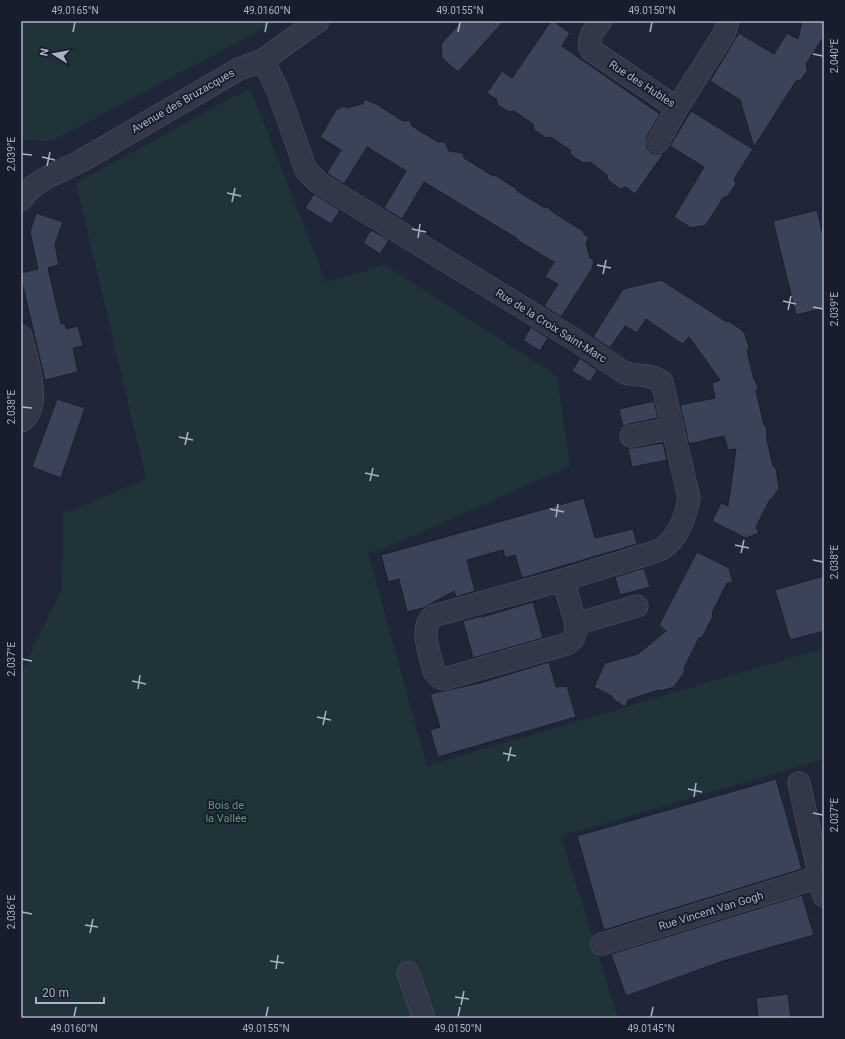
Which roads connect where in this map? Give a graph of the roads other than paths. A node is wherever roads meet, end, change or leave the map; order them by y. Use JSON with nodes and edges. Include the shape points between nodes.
{"nodes":[{"id":1,"x":318,"y":21,"type":"edge"},
{"id":2,"x":601,"y":21,"type":"edge"},
{"id":3,"x":728,"y":21,"type":"edge"},
{"id":4,"x":263,"y":60,"type":"junction"},
{"id":5,"x":677,"y":108,"type":"junction"},
{"id":6,"x":658,"y":142,"type":"dead end"},
{"id":7,"x":21,"y":200,"type":"edge"},
{"id":8,"x":21,"y":336,"type":"edge"},
{"id":9,"x":21,"y":422,"type":"edge"},
{"id":10,"x":673,"y":428,"type":"junction"},
{"id":11,"x":631,"y":436,"type":"dead end"},
{"id":12,"x":563,"y":580,"type":"junction"},
{"id":13,"x":637,"y":606,"type":"dead end"},
{"id":14,"x":576,"y":624,"type":"junction"},
{"id":15,"x":799,"y":783,"type":"dead end"},
{"id":16,"x":822,"y":887,"type":"edge"},
{"id":17,"x":602,"y":944,"type":"dead end"},
{"id":18,"x":408,"y":973,"type":"dead end"},
{"id":19,"x":424,"y":1018,"type":"edge"}],
"edges":[{"from":1,"to":4,"type":"street","name":"Avenue des Bruzacques"},
{"from":2,"to":5,"type":"street","name":"Rue des Hubles","via":[[590,36],[592,50]]},
{"from":3,"to":5,"type":"street","name":"Rue des Hubles","via":[[724,34]]},
{"from":4,"to":7,"type":"street","name":"Avenue des Bruzacques","via":[[239,69],[32,187]]},
{"from":4,"to":10,"type":"street","name":"Rue de la Croix Saint-Marc","via":[[278,91],[306,170],[319,183],[625,373],[657,378],[664,388]]},
{"from":5,"to":6,"type":"street"},
{"from":8,"to":9,"type":"street","via":[[32,390],[31,406]]},
{"from":10,"to":11,"type":"street"},
{"from":10,"to":12,"type":"street","name":"Rue de la Croix Saint-Marc","via":[[689,498],[682,522],[671,541],[651,553]]},
{"from":12,"to":14,"type":"street"},
{"from":12,"to":14,"type":"street","name":"Rue de la Croix Saint-Marc","via":[[433,616],[425,631],[434,671],[444,679],[567,644],[574,638]]},
{"from":13,"to":14,"type":"street"},
{"from":15,"to":16,"type":"street"},
{"from":16,"to":17,"type":"street","name":"Rue Vincent Van Gogh"},
{"from":18,"to":19,"type":"street"}]}
